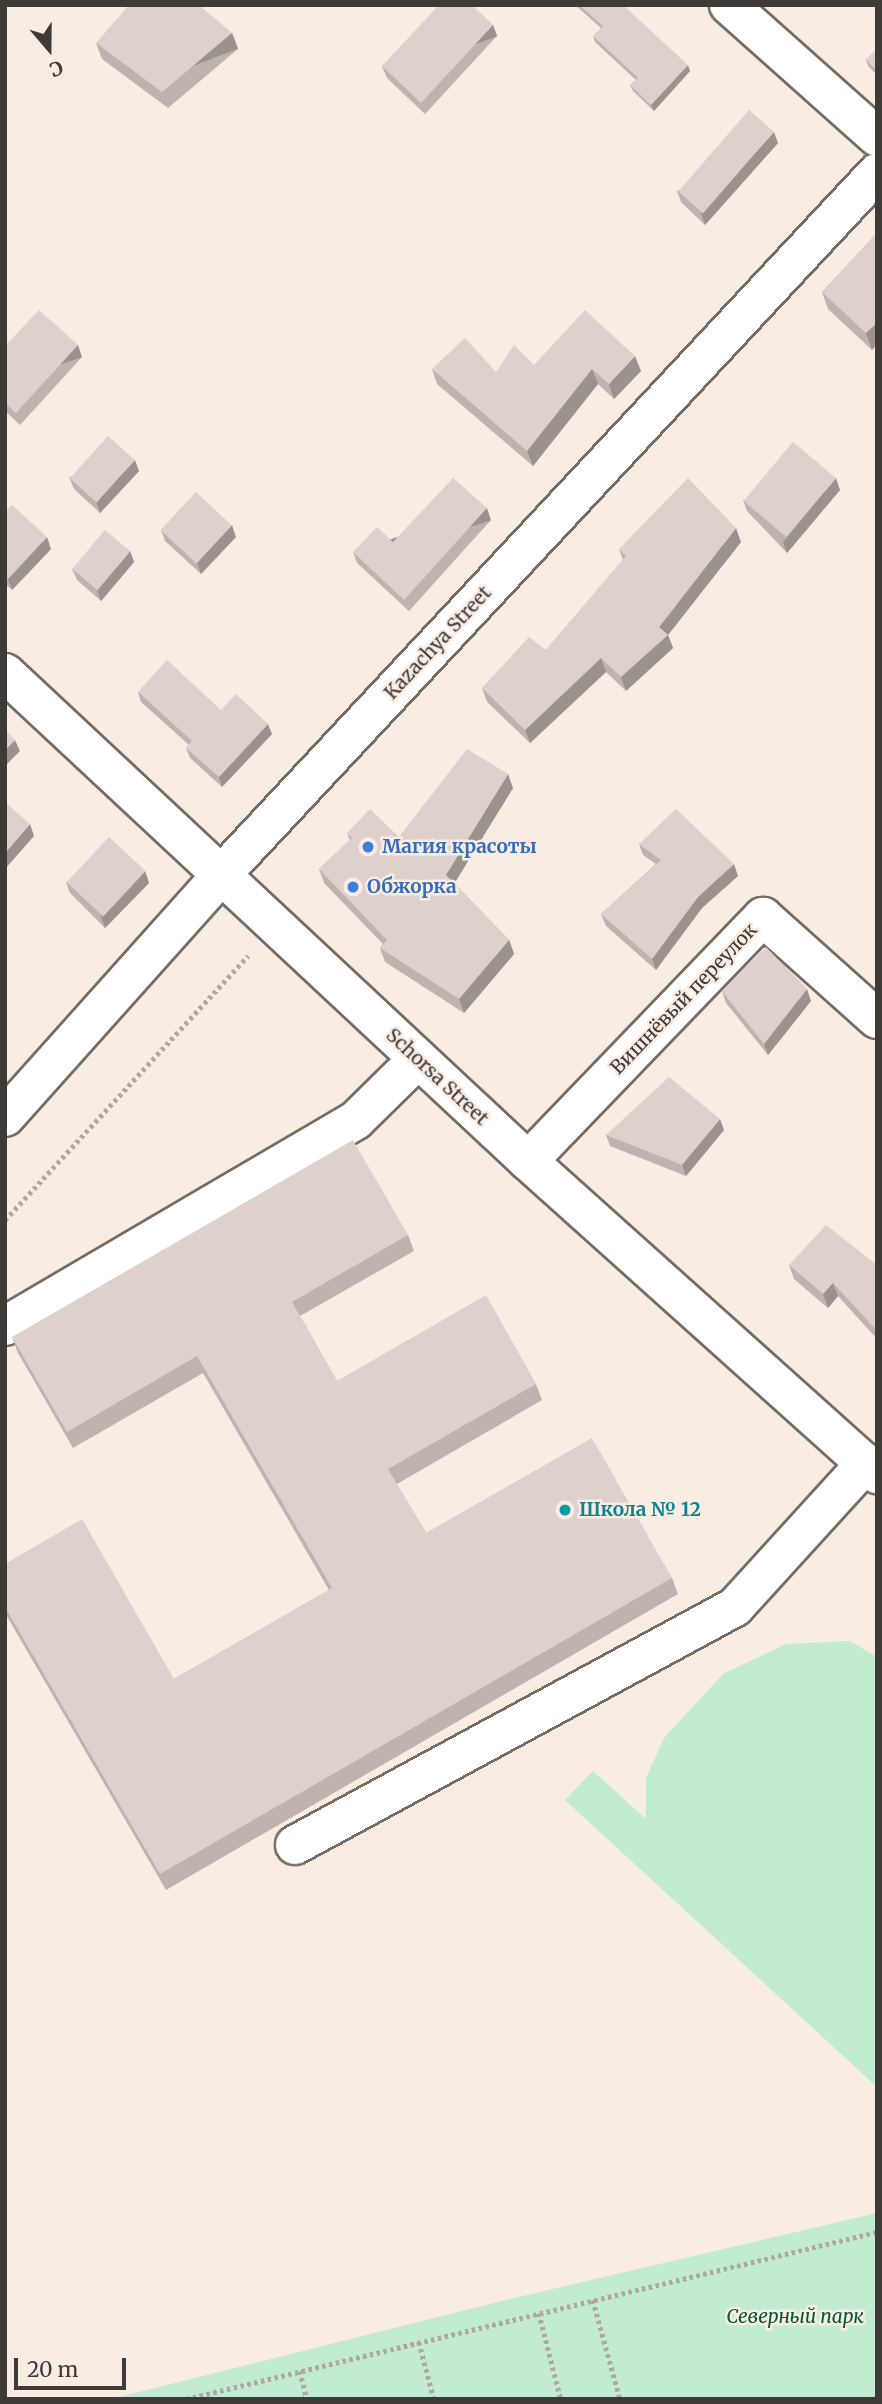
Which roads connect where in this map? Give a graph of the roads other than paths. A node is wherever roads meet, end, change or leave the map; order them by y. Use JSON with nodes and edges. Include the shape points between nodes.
{"nodes":[{"id":1,"x":729,"y":5,"type":"edge"},
{"id":2,"x":877,"y":137,"type":"edge"},
{"id":3,"x":877,"y":173,"type":"edge"},
{"id":4,"x":5,"y":673,"type":"edge"},
{"id":5,"x":221,"y":875,"type":"junction"},
{"id":6,"x":877,"y":1019,"type":"edge"},
{"id":7,"x":418,"y":1059,"type":"junction"},
{"id":8,"x":5,"y":1117,"type":"edge"},
{"id":9,"x":528,"y":1161,"type":"junction"},
{"id":10,"x":5,"y":1326,"type":"edge"},
{"id":11,"x":871,"y":1469,"type":"edge"},
{"id":12,"x":295,"y":1845,"type":"dead end"}],
"edges":[{"from":1,"to":2,"type":"street"},
{"from":3,"to":5,"type":"street","name":"Kazachya Street"},
{"from":4,"to":5,"type":"street","name":"Schorsa Street"},
{"from":5,"to":7,"type":"street","name":"Schorsa Street"},
{"from":5,"to":8,"type":"street","name":"Kazachya Street"},
{"from":6,"to":9,"type":"street","name":"Вишнёвый переулок","via":[[763,916]]},
{"from":7,"to":9,"type":"street","name":"Schorsa Street"},
{"from":7,"to":10,"type":"street","via":[[356,1120]]},
{"from":9,"to":11,"type":"street","name":"Schorsa Street"},
{"from":11,"to":12,"type":"street","via":[[735,1607]]}]}
